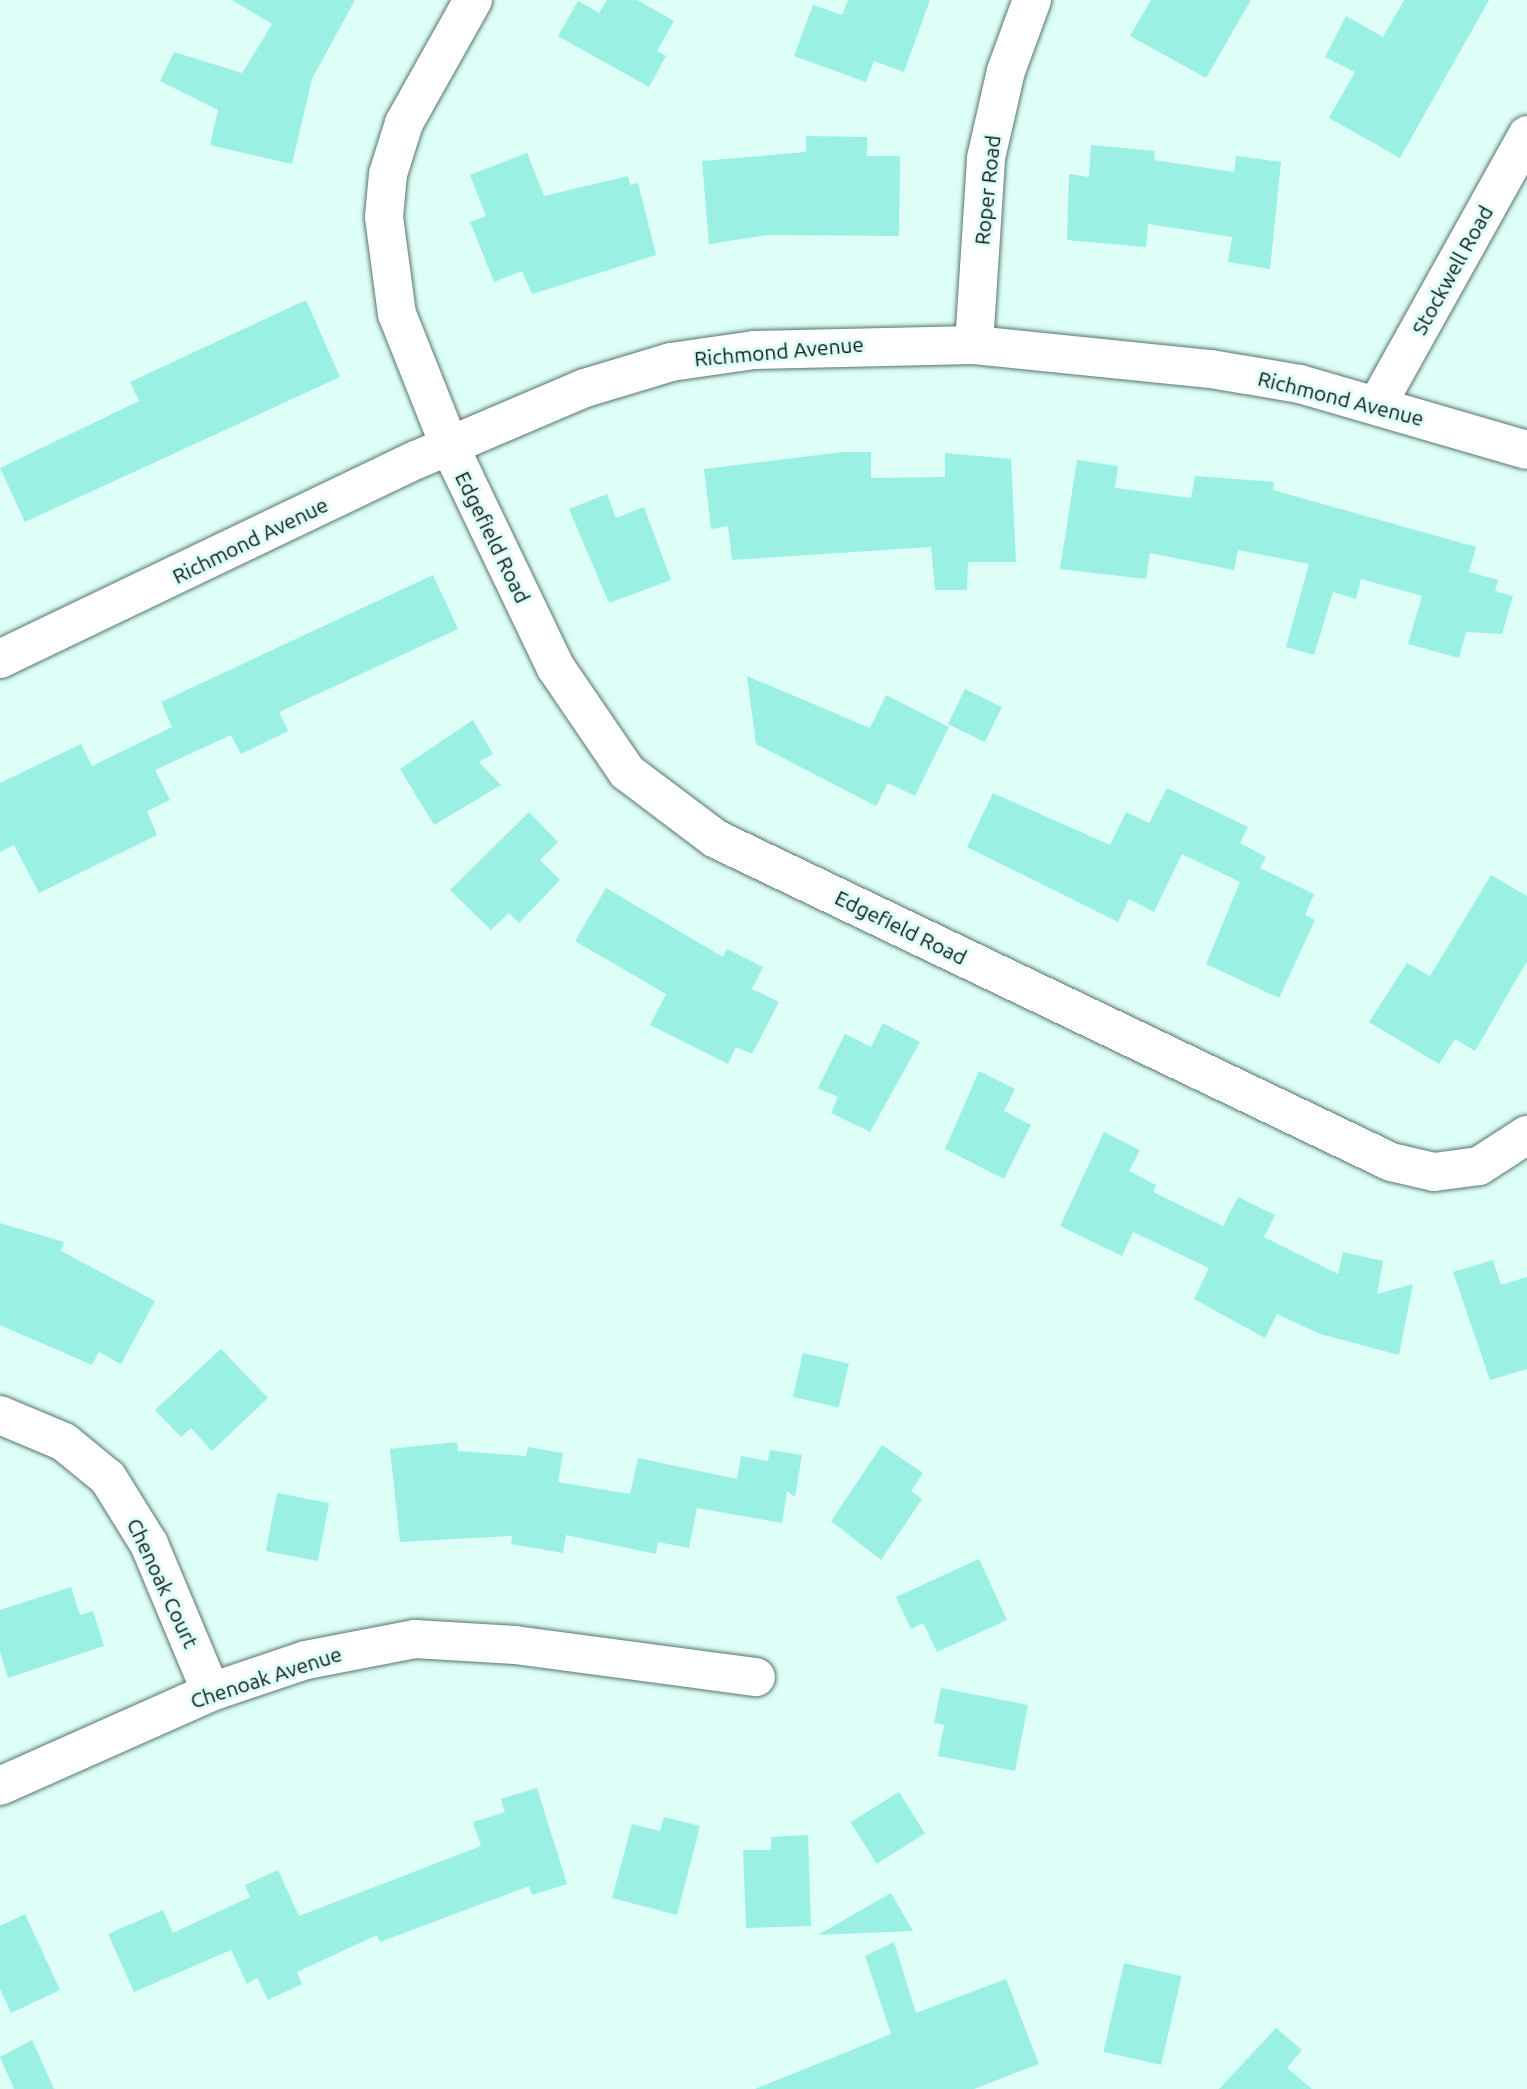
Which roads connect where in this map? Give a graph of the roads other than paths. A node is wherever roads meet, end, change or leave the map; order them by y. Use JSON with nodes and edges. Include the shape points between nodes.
{"nodes":[{"id":1,"x":473,"y":0,"type":"edge"},
{"id":2,"x":1032,"y":0,"type":"edge"},
{"id":3,"x":1527,"y":135,"type":"edge"},
{"id":4,"x":974,"y":345,"type":"junction"},
{"id":5,"x":1377,"y":405,"type":"junction"},
{"id":6,"x":449,"y":445,"type":"junction"},
{"id":7,"x":1527,"y":450,"type":"edge"},
{"id":8,"x":0,"y":659,"type":"edge"},
{"id":9,"x":1527,"y":1135,"type":"edge"},
{"id":10,"x":0,"y":1415,"type":"edge"},
{"id":11,"x":755,"y":1677,"type":"dead end"},
{"id":12,"x":211,"y":1692,"type":"junction"},
{"id":13,"x":0,"y":1786,"type":"edge"}],
"edges":[{"from":1,"to":6,"type":"street","name":"Edgefield Road","via":[[404,123],[388,174],[384,217],[397,314]]},
{"from":2,"to":4,"type":"street","name":"Roper Road","via":[[1006,71],[986,158]]},
{"from":3,"to":5,"type":"street","name":"Stockwell Road"},
{"from":4,"to":5,"type":"street","name":"Richmond Avenue","via":[[1211,369]]},
{"from":4,"to":6,"type":"street","name":"Richmond Avenue","via":[[826,343],[671,362],[584,388]]},
{"from":5,"to":7,"type":"street","name":"Richmond Avenue"},
{"from":6,"to":8,"type":"street","name":"Richmond Avenue"},
{"from":6,"to":9,"type":"street","name":"Edgefield Road","via":[[592,730],[627,772],[716,839],[1391,1162],[1434,1172],[1479,1166]]},
{"from":10,"to":12,"type":"street","name":"Chenoak Court","via":[[64,1442],[108,1479],[149,1544]]},
{"from":11,"to":12,"type":"street","name":"Chenoak Avenue","via":[[515,1645],[415,1639],[306,1660]]},
{"from":12,"to":13,"type":"street","name":"Chenoak Avenue"}]}
